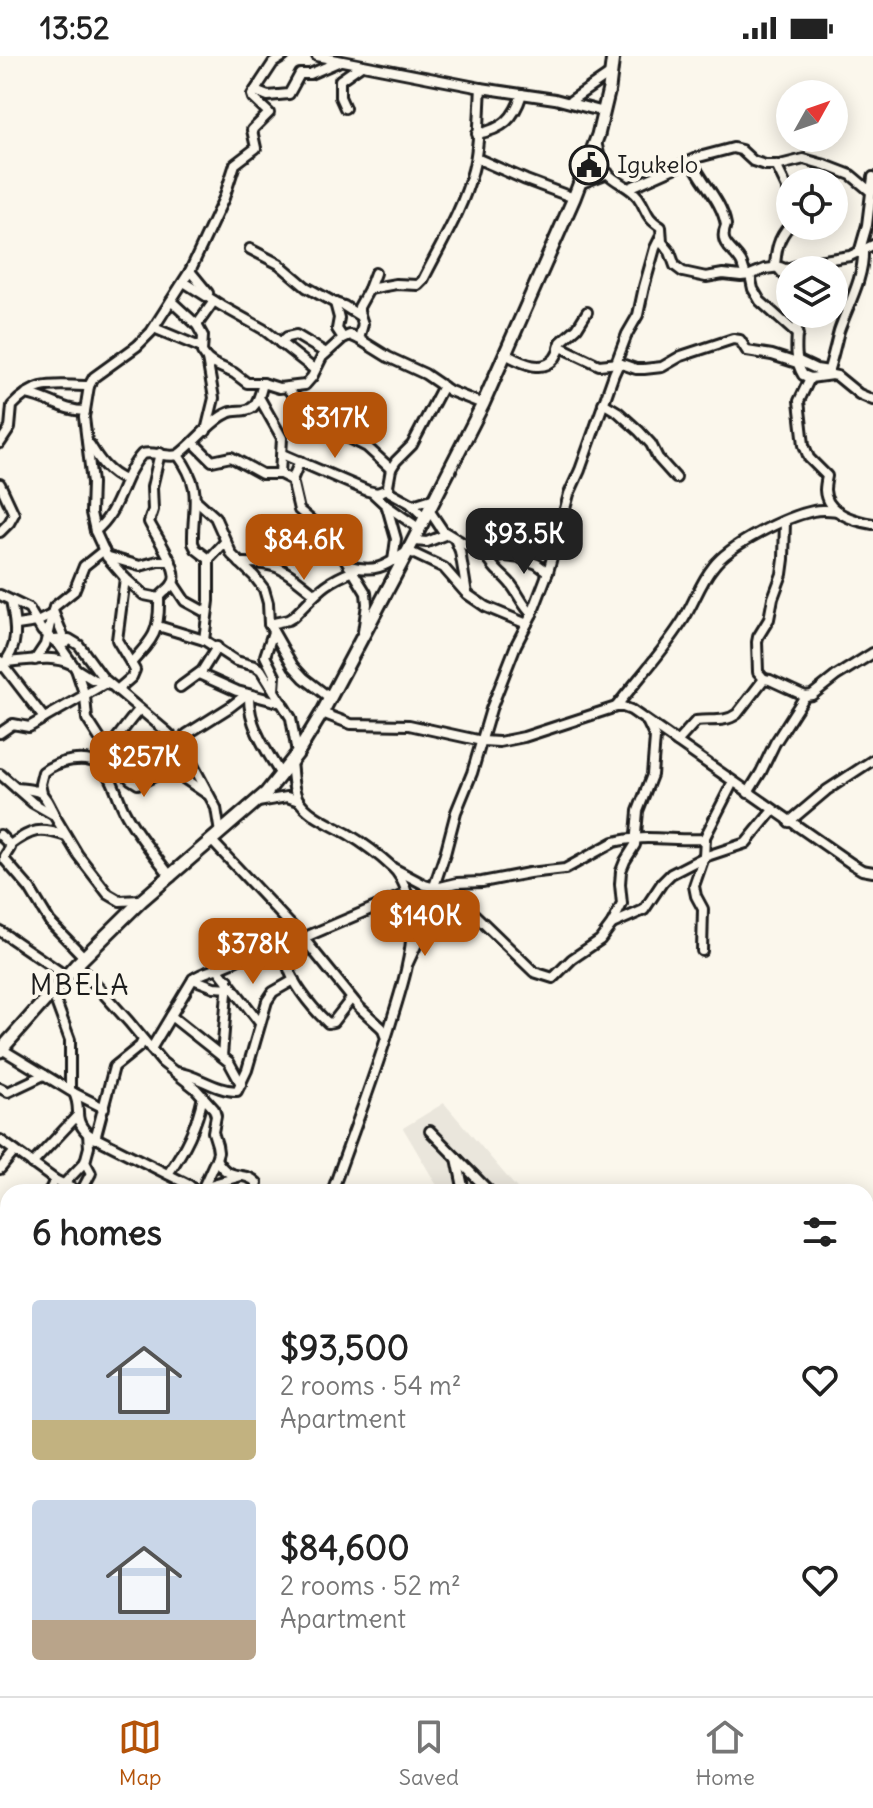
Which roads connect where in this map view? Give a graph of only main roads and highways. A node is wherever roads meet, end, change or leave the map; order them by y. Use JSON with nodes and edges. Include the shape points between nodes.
{"nodes":[{"id":1,"x":613,"y":56,"type":"edge"},
{"id":2,"x":1,"y":1049,"type":"edge"}],
"edges":[{"from":1,"to":2,"type":"highway","via":[[604,112],[574,198],[483,404],[294,759],[254,803],[80,961]]}]}
